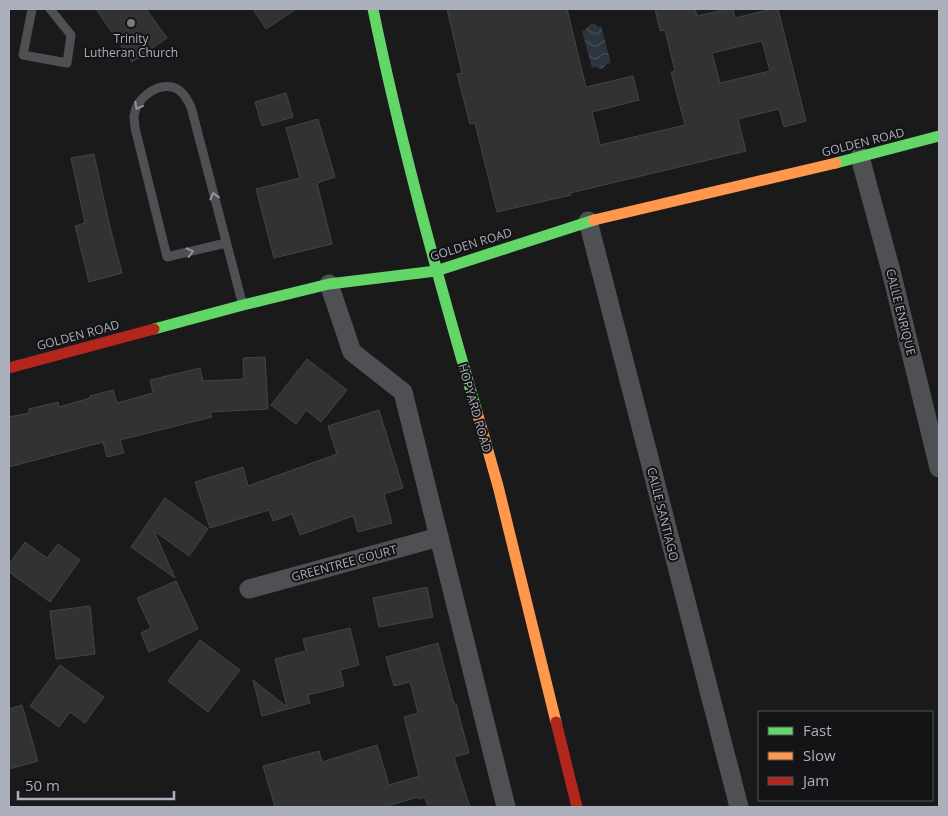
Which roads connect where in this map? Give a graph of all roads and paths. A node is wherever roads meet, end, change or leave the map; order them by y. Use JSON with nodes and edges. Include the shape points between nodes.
{"nodes":[{"id":1,"x":32,"y":9,"type":"edge"},
{"id":2,"x":50,"y":9,"type":"edge"},
{"id":3,"x":373,"y":9,"type":"edge"},
{"id":4,"x":939,"y":136,"type":"edge"},
{"id":5,"x":860,"y":157,"type":"junction"},
{"id":6,"x":588,"y":221,"type":"junction"},
{"id":7,"x":226,"y":243,"type":"junction"},
{"id":8,"x":436,"y":271,"type":"junction"},
{"id":9,"x":328,"y":284,"type":"junction"},
{"id":10,"x":243,"y":305,"type":"junction"},
{"id":11,"x":9,"y":368,"type":"edge"},
{"id":12,"x":939,"y":468,"type":"edge"},
{"id":13,"x":439,"y":537,"type":"junction"},
{"id":14,"x":249,"y":589,"type":"dead end"},
{"id":15,"x":506,"y":807,"type":"edge"},
{"id":16,"x":577,"y":807,"type":"edge"},
{"id":17,"x":739,"y":807,"type":"edge"}],
"edges":[{"from":1,"to":2,"type":"lane","via":[[23,56],[66,63],[71,35]]},
{"from":3,"to":8,"type":"street","name":"HOPYARD ROAD"},
{"from":4,"to":5,"type":"street","name":"GOLDEN ROAD"},
{"from":5,"to":6,"type":"street","name":"GOLDEN ROAD"},
{"from":5,"to":12,"type":"street","name":"CALLE ENRIQUE"},
{"from":6,"to":8,"type":"street","name":"GOLDEN ROAD"},
{"from":6,"to":17,"type":"street","name":"CALLE SANTIAGO"},
{"from":7,"to":7,"type":"lane","one_way":true,"via":[[191,107],[185,95],[173,87],[148,93],[134,115],[167,257]]},
{"from":7,"to":10,"type":"lane"},
{"from":8,"to":9,"type":"street","name":"GOLDEN ROAD"},
{"from":8,"to":16,"type":"street","name":"HOPYARD ROAD","via":[[498,486]]},
{"from":9,"to":10,"type":"street","name":"GOLDEN ROAD"},
{"from":9,"to":13,"type":"street","via":[[352,352],[403,392]]},
{"from":10,"to":11,"type":"street","name":"GOLDEN ROAD"},
{"from":13,"to":14,"type":"street","name":"GREENTREE COURT"},
{"from":13,"to":15,"type":"street"}]}
